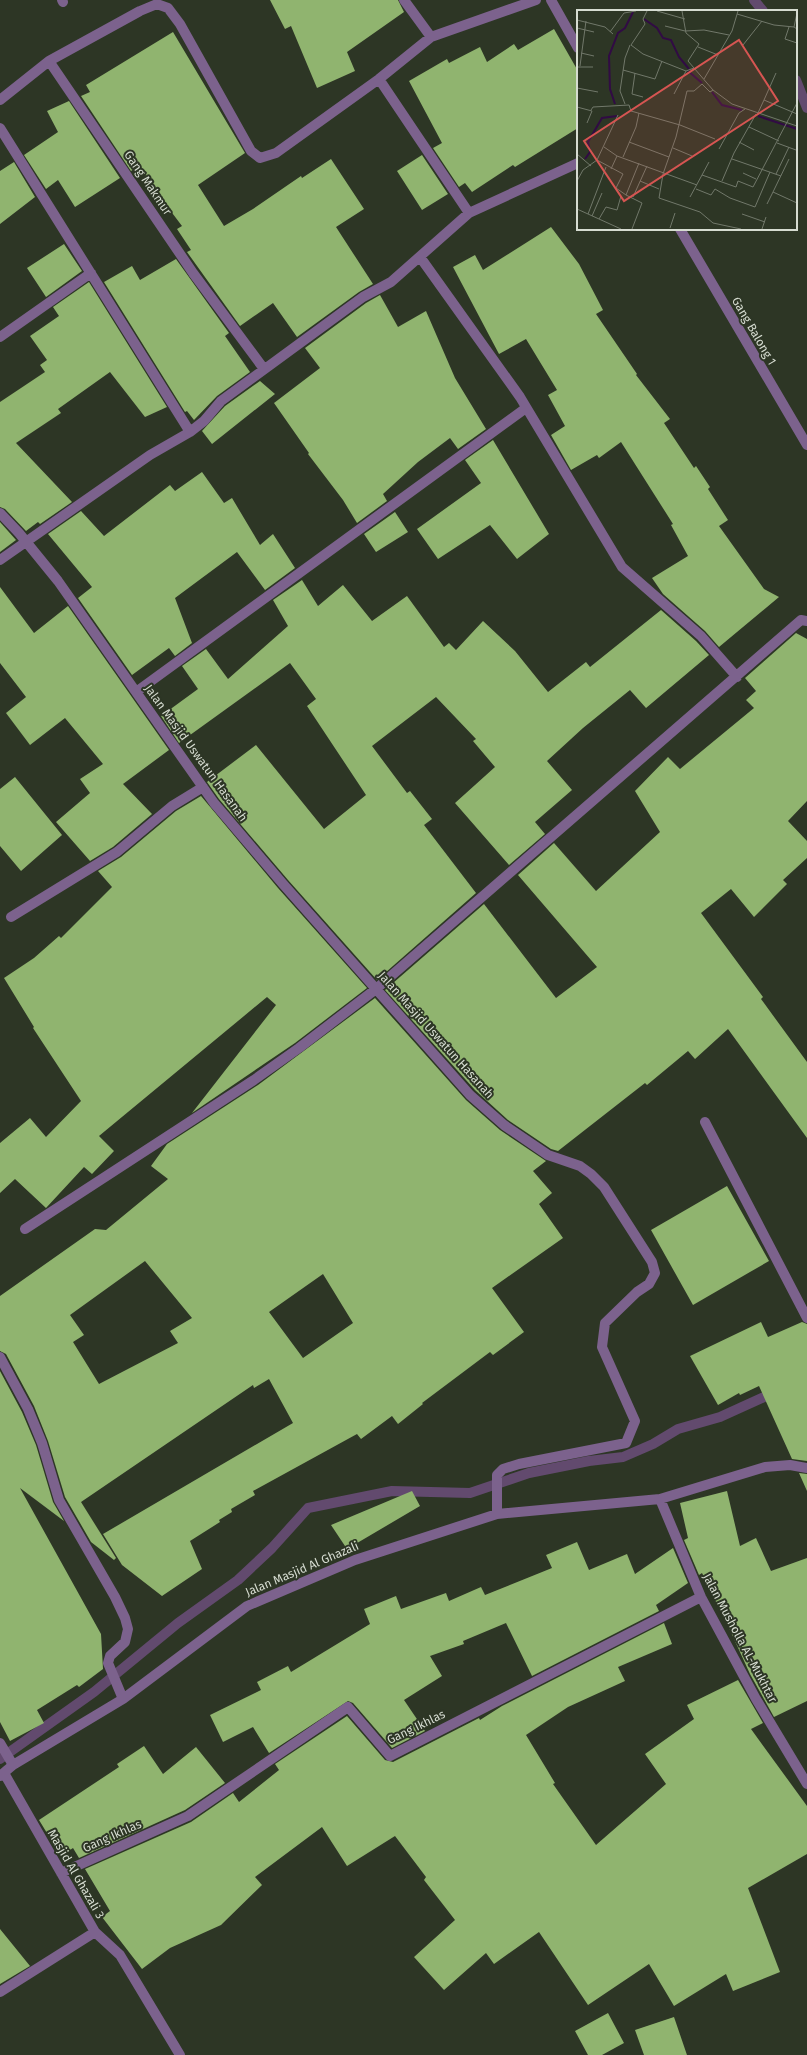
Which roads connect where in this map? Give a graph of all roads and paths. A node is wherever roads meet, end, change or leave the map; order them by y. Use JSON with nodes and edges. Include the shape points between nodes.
{"nodes":[{"id":1,"x":404,"y":0,"type":"edge"},
{"id":2,"x":536,"y":0,"type":"edge"},
{"id":3,"x":551,"y":0,"type":"edge"},
{"id":4,"x":431,"y":37,"type":"junction"},
{"id":5,"x":577,"y":46,"type":"edge"},
{"id":6,"x":49,"y":61,"type":"junction"},
{"id":7,"x":379,"y":79,"type":"junction"},
{"id":8,"x":0,"y":100,"type":"edge"},
{"id":9,"x":0,"y":128,"type":"edge"},
{"id":10,"x":577,"y":163,"type":"edge"},
{"id":11,"x":470,"y":213,"type":"junction"},
{"id":12,"x":681,"y":230,"type":"edge"},
{"id":13,"x":420,"y":257,"type":"junction"},
{"id":14,"x":91,"y":273,"type":"junction"},
{"id":15,"x":0,"y":337,"type":"edge"},
{"id":16,"x":264,"y":369,"type":"junction"},
{"id":17,"x":526,"y":408,"type":"junction"},
{"id":18,"x":190,"y":432,"type":"junction"},
{"id":19,"x":807,"y":445,"type":"edge"},
{"id":20,"x":0,"y":513,"type":"edge"},
{"id":21,"x":25,"y":540,"type":"junction"},
{"id":22,"x":0,"y":560,"type":"edge"},
{"id":23,"x":807,"y":621,"type":"edge"},
{"id":24,"x":737,"y":677,"type":"junction"},
{"id":25,"x":136,"y":692,"type":"junction"},
{"id":26,"x":203,"y":787,"type":"junction"},
{"id":27,"x":11,"y":917,"type":"dead end"},
{"id":28,"x":376,"y":989,"type":"junction"},
{"id":29,"x":704,"y":1122,"type":"dead end"},
{"id":30,"x":25,"y":1229,"type":"dead end"},
{"id":31,"x":807,"y":1318,"type":"edge"},
{"id":32,"x":0,"y":1357,"type":"edge"},
{"id":33,"x":807,"y":1468,"type":"edge"},
{"id":34,"x":660,"y":1499,"type":"junction"},
{"id":35,"x":497,"y":1514,"type":"junction"},
{"id":36,"x":702,"y":1597,"type":"junction"},
{"id":37,"x":123,"y":1699,"type":"junction"},
{"id":38,"x":0,"y":1743,"type":"edge"},
{"id":39,"x":12,"y":1762,"type":"junction"},
{"id":40,"x":804,"y":1771,"type":"edge"},
{"id":41,"x":2,"y":1774,"type":"edge"},
{"id":42,"x":807,"y":1784,"type":"edge"},
{"id":43,"x":61,"y":1873,"type":"junction"},
{"id":44,"x":95,"y":1932,"type":"junction"},
{"id":45,"x":0,"y":1992,"type":"edge"},
{"id":46,"x":180,"y":2055,"type":"edge"}],
"edges":[{"from":1,"to":4,"type":"street"},
{"from":2,"to":4,"type":"street"},
{"from":3,"to":5,"type":"street"},
{"from":4,"to":7,"type":"street"},
{"from":6,"to":7,"type":"street","via":[[140,11],[157,4],[168,8],[180,24],[251,151],[260,158],[276,153]]},
{"from":6,"to":8,"type":"street"},
{"from":6,"to":16,"type":"street","name":"Gang Makmur","via":[[193,273]]},
{"from":7,"to":11,"type":"street"},
{"from":9,"to":14,"type":"street"},
{"from":10,"to":11,"type":"street"},
{"from":11,"to":13,"type":"street"},
{"from":12,"to":19,"type":"street","name":"Gang Balong 1"},
{"from":13,"to":16,"type":"street","via":[[391,282],[363,297]]},
{"from":13,"to":17,"type":"street"},
{"from":14,"to":15,"type":"street"},
{"from":14,"to":18,"type":"street"},
{"from":16,"to":18,"type":"street","via":[[220,401],[204,421]]},
{"from":17,"to":24,"type":"street","via":[[622,567],[701,636]]},
{"from":17,"to":25,"type":"street"},
{"from":18,"to":21,"type":"street","via":[[150,455]]},
{"from":20,"to":21,"type":"street","name":"Jalan Masjid Uswatun Hasanah"},
{"from":21,"to":22,"type":"street"},
{"from":21,"to":25,"type":"street","name":"Jalan Masjid Uswatun Hasanah","via":[[58,581]]},
{"from":23,"to":24,"type":"street","via":[[801,620]]},
{"from":24,"to":28,"type":"street"},
{"from":25,"to":26,"type":"street","name":"Jalan Masjid Uswatun Hasanah"},
{"from":26,"to":27,"type":"street","via":[[172,806],[117,852]]},
{"from":26,"to":28,"type":"street","name":"Jalan Masjid Uswatun Hasanah","via":[[278,878]]},
{"from":28,"to":30,"type":"street","via":[[300,1048]]},
{"from":28,"to":35,"type":"street","name":"Jalan Masjid Uswatun Hasanah","via":[[489,1113],[548,1155],[580,1166],[591,1174],[604,1188],[652,1262],[655,1273],[649,1284],[636,1292],[605,1324],[602,1347],[635,1421],[626,1443],[503,1469],[497,1475]]},
{"from":29,"to":31,"type":"street"},
{"from":32,"to":37,"type":"street","via":[[28,1409],[42,1443],[59,1500],[125,1618],[128,1629],[125,1642],[110,1656],[108,1663]]},
{"from":33,"to":34,"type":"street","name":"Jalan Masjid Al Ghazali","via":[[790,1465],[765,1467]]},
{"from":34,"to":35,"type":"street","name":"Jalan Masjid Al Ghazali"},
{"from":34,"to":36,"type":"street","name":"Jalan Musholla AL-Mukhtar"},
{"from":35,"to":37,"type":"street","name":"Jalan Masjid Al Ghazali","via":[[355,1560],[247,1606]]},
{"from":36,"to":40,"type":"street","name":"Jalan Musholla AL-Mukhtar","via":[[756,1700]]},
{"from":36,"to":43,"type":"street","name":"Gang Ikhlas","via":[[390,1756],[348,1707],[188,1816]]},
{"from":37,"to":39,"type":"street","name":"Jalan Masjid Al Ghazali"},
{"from":38,"to":39,"type":"street"},
{"from":39,"to":41,"type":"street","name":"Jalan Masjid Al Ghazali"},
{"from":40,"to":42,"type":"street","name":"Jalan Musholla AL-Mukhtar"},
{"from":41,"to":43,"type":"street","name":"Masjid Al Ghazali 3"},
{"from":43,"to":44,"type":"street","name":"Masjid Al Ghazali 3"},
{"from":44,"to":45,"type":"street","name":"Masjid Al Ghazali 3"},
{"from":44,"to":46,"type":"street","via":[[120,1955]]}]}
